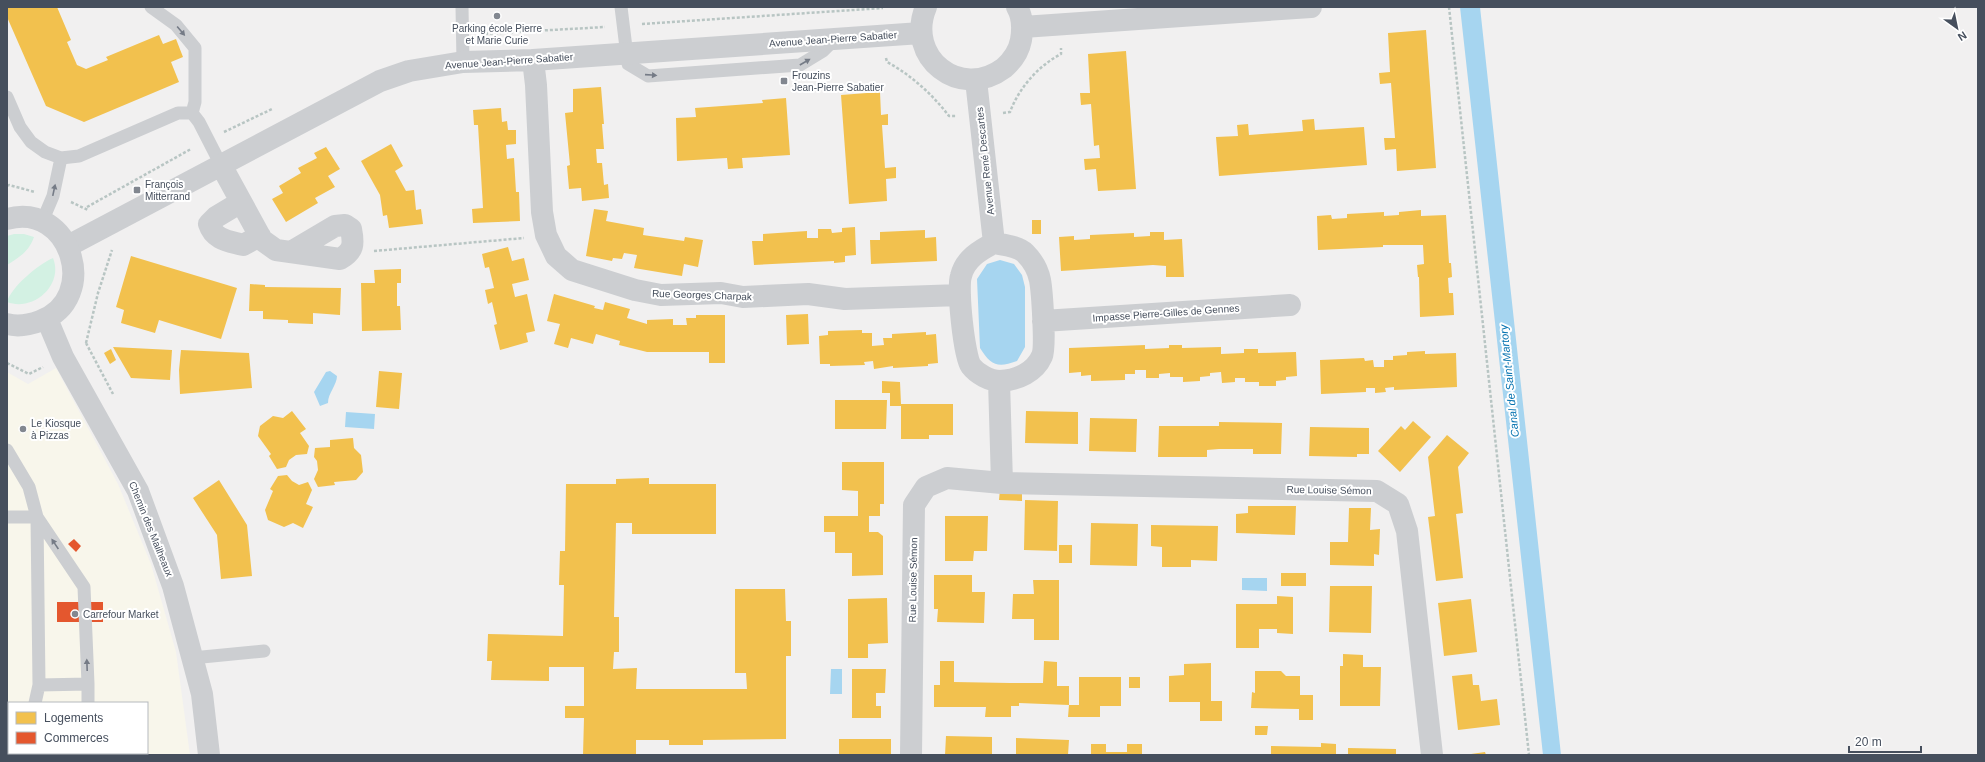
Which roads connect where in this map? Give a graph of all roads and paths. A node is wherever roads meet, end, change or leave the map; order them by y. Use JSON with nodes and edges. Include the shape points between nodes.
{"nodes":[{"id":1,"x":151,"y":7,"type":"edge"},
{"id":2,"x":462,"y":7,"type":"edge"},
{"id":3,"x":621,"y":7,"type":"edge"},
{"id":4,"x":926,"y":7,"type":"edge"},
{"id":5,"x":1304,"y":7,"type":"edge"},
{"id":6,"x":1448,"y":7,"type":"edge"},
{"id":7,"x":1020,"y":17,"type":"edge"},
{"id":8,"x":921,"y":33,"type":"junction"},
{"id":9,"x":626,"y":52,"type":"junction"},
{"id":10,"x":533,"y":60,"type":"junction"},
{"id":11,"x":463,"y":62,"type":"junction"},
{"id":12,"x":976,"y":80,"type":"junction"},
{"id":13,"x":7,"y":97,"type":"edge"},
{"id":14,"x":192,"y":113,"type":"junction"},
{"id":15,"x":61,"y":158,"type":"junction"},
{"id":16,"x":221,"y":165,"type":"junction"},
{"id":17,"x":241,"y":202,"type":"junction"},
{"id":18,"x":7,"y":219,"type":"edge"},
{"id":19,"x":42,"y":222,"type":"junction"},
{"id":20,"x":546,"y":235,"type":"junction"},
{"id":21,"x":260,"y":236,"type":"junction"},
{"id":22,"x":994,"y":243,"type":"junction"},
{"id":23,"x":354,"y":244,"type":"joint"},
{"id":24,"x":68,"y":246,"type":"junction"},
{"id":25,"x":960,"y":295,"type":"junction"},
{"id":26,"x":1290,"y":305,"type":"dead end"},
{"id":27,"x":47,"y":319,"type":"junction"},
{"id":28,"x":1042,"y":321,"type":"junction"},
{"id":29,"x":7,"y":324,"type":"edge"},
{"id":30,"x":999,"y":381,"type":"junction"},
{"id":31,"x":7,"y":450,"type":"edge"},
{"id":32,"x":1002,"y":483,"type":"junction"},
{"id":33,"x":7,"y":517,"type":"edge"},
{"id":34,"x":37,"y":517,"type":"junction"},
{"id":35,"x":264,"y":651,"type":"dead end"},
{"id":36,"x":192,"y":658,"type":"junction"},
{"id":37,"x":88,"y":684,"type":"junction"},
{"id":38,"x":39,"y":685,"type":"junction"},
{"id":39,"x":35,"y":702,"type":"edge"},
{"id":40,"x":88,"y":702,"type":"edge"},
{"id":41,"x":52,"y":754,"type":"edge"},
{"id":42,"x":70,"y":754,"type":"edge"},
{"id":43,"x":209,"y":755,"type":"edge"},
{"id":44,"x":911,"y":755,"type":"edge"},
{"id":45,"x":1432,"y":755,"type":"edge"},
{"id":46,"x":1529,"y":755,"type":"edge"}],
"edges":[{"from":1,"to":14,"type":"lane","one_way":true,"via":[[176,25],[195,48],[195,102]]},
{"from":2,"to":11,"type":"lane"},
{"from":3,"to":9,"type":"lane"},
{"from":4,"to":8,"type":"street","via":[[922,17]]},
{"from":5,"to":7,"type":"street"},
{"from":6,"to":46,"type":"path"},
{"from":7,"to":12,"type":"street","via":[[1020,46],[1010,63],[995,74]]},
{"from":8,"to":9,"type":"street","name":"Avenue Jean-Pierre Sabatier"},
{"from":8,"to":12,"type":"street","via":[[930,58],[939,68],[950,75]]},
{"from":9,"to":10,"type":"street","name":"Avenue Jean-Pierre Sabatier"},
{"from":10,"to":11,"type":"street","name":"Avenue Jean-Pierre Sabatier"},
{"from":10,"to":20,"type":"street","name":"Rue Georges Charpak","via":[[542,212]]},
{"from":11,"to":16,"type":"street","name":"Avenue Jean-Pierre Sabatier","via":[[409,71],[380,81]]},
{"from":12,"to":22,"type":"street","name":"Avenue René Descartes"},
{"from":13,"to":15,"type":"lane","via":[[20,127],[31,142]]},
{"from":14,"to":15,"type":"lane","via":[[178,113],[79,156]]},
{"from":14,"to":16,"type":"lane"},
{"from":19,"to":15,"type":"lane","one_way":true,"via":[[53,196]]},
{"from":16,"to":17,"type":"street"},
{"from":16,"to":24,"type":"street","name":"Avenue Jean-Pierre Sabatier"},
{"from":17,"to":21,"type":"street"},
{"from":17,"to":21,"type":"street","via":[[216,217],[210,224],[212,232],[217,238],[243,246]]},
{"from":18,"to":19,"type":"street","via":[[28,218]]},
{"from":19,"to":24,"type":"street","via":[[62,236]]},
{"from":20,"to":23,"type":"path","via":[[369,251]]},
{"from":20,"to":25,"type":"street","name":"Rue Georges Charpak","via":[[556,256],[572,270],[635,290],[661,295],[721,293],[743,297],[808,294],[845,299]]},
{"from":21,"to":23,"type":"street","via":[[276,250],[340,259],[348,255]]},
{"from":22,"to":25,"type":"street","via":[[980,250],[967,262],[960,276]]},
{"from":22,"to":28,"type":"street","via":[[1013,246],[1025,252],[1035,266],[1040,279]]},
{"from":24,"to":27,"type":"street","via":[[74,266],[72,287],[63,305]]},
{"from":25,"to":30,"type":"street","via":[[966,351],[971,366],[982,376]]},
{"from":26,"to":28,"type":"street","name":"Impasse Pierre-Gilles de Gennes"},
{"from":27,"to":29,"type":"street","via":[[30,325]]},
{"from":27,"to":36,"type":"street","name":"Chemin des Mailheaux","via":[[64,357],[138,491],[173,586]]},
{"from":28,"to":30,"type":"street","via":[[1043,354],[1033,369],[1016,379]]},
{"from":30,"to":32,"type":"street"},
{"from":31,"to":34,"type":"lane","via":[[29,487]]},
{"from":32,"to":44,"type":"street","name":"Rue Louise Sémon","via":[[947,478],[926,487],[914,505]]},
{"from":32,"to":45,"type":"street","name":"Rue Louise Sémon","via":[[1377,491],[1398,504],[1407,531]]},
{"from":33,"to":34,"type":"lane"},
{"from":37,"to":34,"type":"lane","one_way":true,"via":[[84,587]]},
{"from":34,"to":38,"type":"lane"},
{"from":35,"to":36,"type":"lane"},
{"from":36,"to":43,"type":"street","name":"Chemin des Mailheaux","via":[[202,694]]},
{"from":37,"to":38,"type":"lane"},
{"from":37,"to":40,"type":"lane"},
{"from":38,"to":39,"type":"lane"},
{"from":41,"to":42,"type":"lane"}]}
